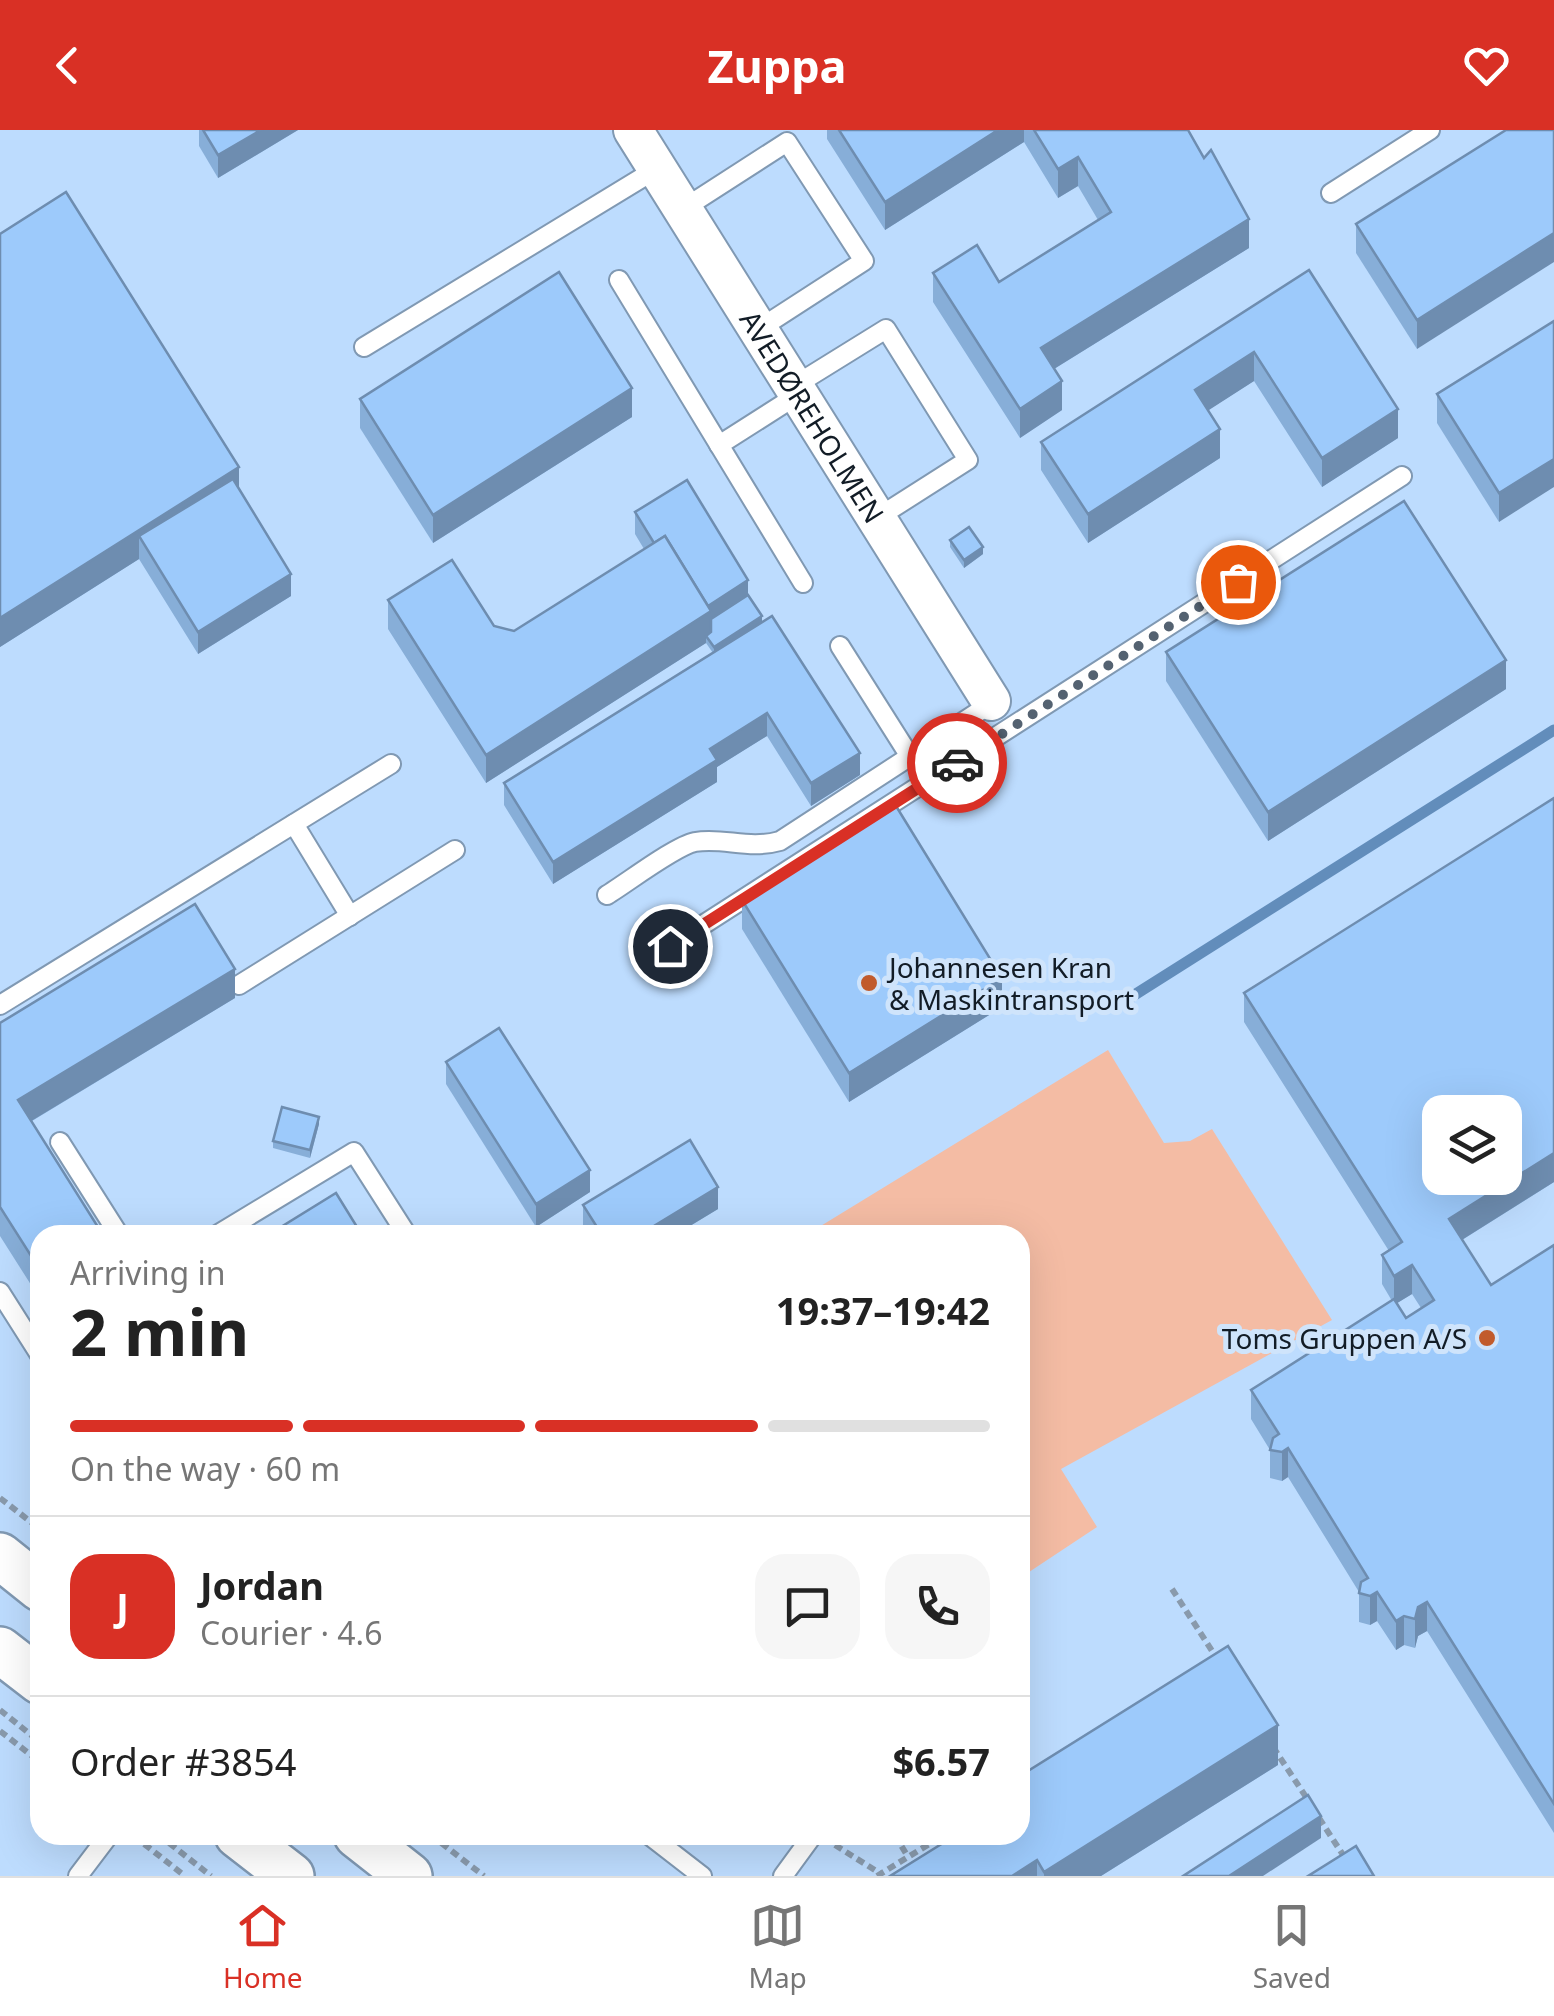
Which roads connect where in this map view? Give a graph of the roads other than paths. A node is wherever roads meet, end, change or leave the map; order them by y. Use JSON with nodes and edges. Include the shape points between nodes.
{"nodes":[{"id":1,"x":1430,"y":130,"type":"edge"},
{"id":2,"x":645,"y":142,"type":"edge"},
{"id":3,"x":1331,"y":193,"type":"dead end"},
{"id":4,"x":683,"y":209,"type":"junction"},
{"id":5,"x":618,"y":280,"type":"dead end"},
{"id":6,"x":759,"y":330,"type":"junction"},
{"id":7,"x":364,"y":348,"type":"dead end"},
{"id":8,"x":797,"y":390,"type":"junction"},
{"id":9,"x":719,"y":446,"type":"junction"},
{"id":10,"x":1402,"y":476,"type":"dead end"},
{"id":11,"x":876,"y":518,"type":"junction"},
{"id":12,"x":803,"y":584,"type":"dead end"},
{"id":13,"x":840,"y":646,"type":"dead end"},
{"id":14,"x":1000,"y":716,"type":"junction"},
{"id":15,"x":909,"y":755,"type":"junction"},
{"id":16,"x":392,"y":764,"type":"dead end"},
{"id":17,"x":294,"y":824,"type":"junction"},
{"id":18,"x":455,"y":850,"type":"dead end"},
{"id":19,"x":608,"y":895,"type":"dead end"},
{"id":20,"x":350,"y":916,"type":"junction"},
{"id":21,"x":670,"y":946,"type":"dead end"},
{"id":22,"x":239,"y":985,"type":"edge"},
{"id":23,"x":0,"y":1005,"type":"edge"},
{"id":24,"x":60,"y":1142,"type":"dead end"},
{"id":25,"x":113,"y":1225,"type":"edge"},
{"id":26,"x":234,"y":1225,"type":"edge"},
{"id":27,"x":400,"y":1225,"type":"edge"},
{"id":28,"x":0,"y":1292,"type":"edge"},
{"id":29,"x":30,"y":1339,"type":"edge"},
{"id":30,"x":0,"y":1556,"type":"edge"},
{"id":31,"x":30,"y":1580,"type":"edge"},
{"id":32,"x":0,"y":1650,"type":"edge"},
{"id":33,"x":30,"y":1672,"type":"edge"},
{"id":34,"x":101,"y":1845,"type":"edge"},
{"id":35,"x":251,"y":1845,"type":"edge"},
{"id":36,"x":370,"y":1845,"type":"edge"},
{"id":37,"x":663,"y":1845,"type":"edge"},
{"id":38,"x":808,"y":1845,"type":"edge"},
{"id":39,"x":78,"y":1876,"type":"edge"},
{"id":40,"x":291,"y":1876,"type":"edge"},
{"id":41,"x":409,"y":1876,"type":"edge"},
{"id":42,"x":702,"y":1876,"type":"edge"},
{"id":43,"x":783,"y":1876,"type":"edge"}],
"edges":[{"from":1,"to":3,"type":"lane"},
{"from":2,"to":4,"type":"street","name":"AVEDØREHOLMEN"},
{"from":2,"to":7,"type":"lane"},
{"from":4,"to":6,"type":"street","name":"AVEDØREHOLMEN"},
{"from":4,"to":6,"type":"lane","via":[[787,142],[864,261]]},
{"from":5,"to":9,"type":"lane"},
{"from":6,"to":8,"type":"street","name":"AVEDØREHOLMEN"},
{"from":8,"to":9,"type":"lane"},
{"from":8,"to":11,"type":"street","name":"AVEDØREHOLMEN"},
{"from":8,"to":11,"type":"lane","via":[[886,329],[968,460]]},
{"from":9,"to":12,"type":"lane"},
{"from":10,"to":14,"type":"lane"},
{"from":11,"to":14,"type":"street","name":"AVEDØREHOLMEN"},
{"from":13,"to":15,"type":"lane"},
{"from":14,"to":15,"type":"lane"},
{"from":14,"to":21,"type":"lane"},
{"from":15,"to":19,"type":"lane","via":[[780,841],[691,843]]},
{"from":16,"to":17,"type":"lane"},
{"from":17,"to":20,"type":"lane"},
{"from":17,"to":23,"type":"lane"},
{"from":18,"to":20,"type":"lane"},
{"from":20,"to":22,"type":"lane"},
{"from":24,"to":25,"type":"lane"},
{"from":26,"to":27,"type":"lane","via":[[354,1152]]},
{"from":28,"to":29,"type":"lane"},
{"from":30,"to":31,"type":"street"},
{"from":32,"to":33,"type":"street"},
{"from":34,"to":39,"type":"lane"},
{"from":35,"to":40,"type":"street"},
{"from":36,"to":41,"type":"street"},
{"from":37,"to":42,"type":"lane"},
{"from":38,"to":43,"type":"lane"}]}
